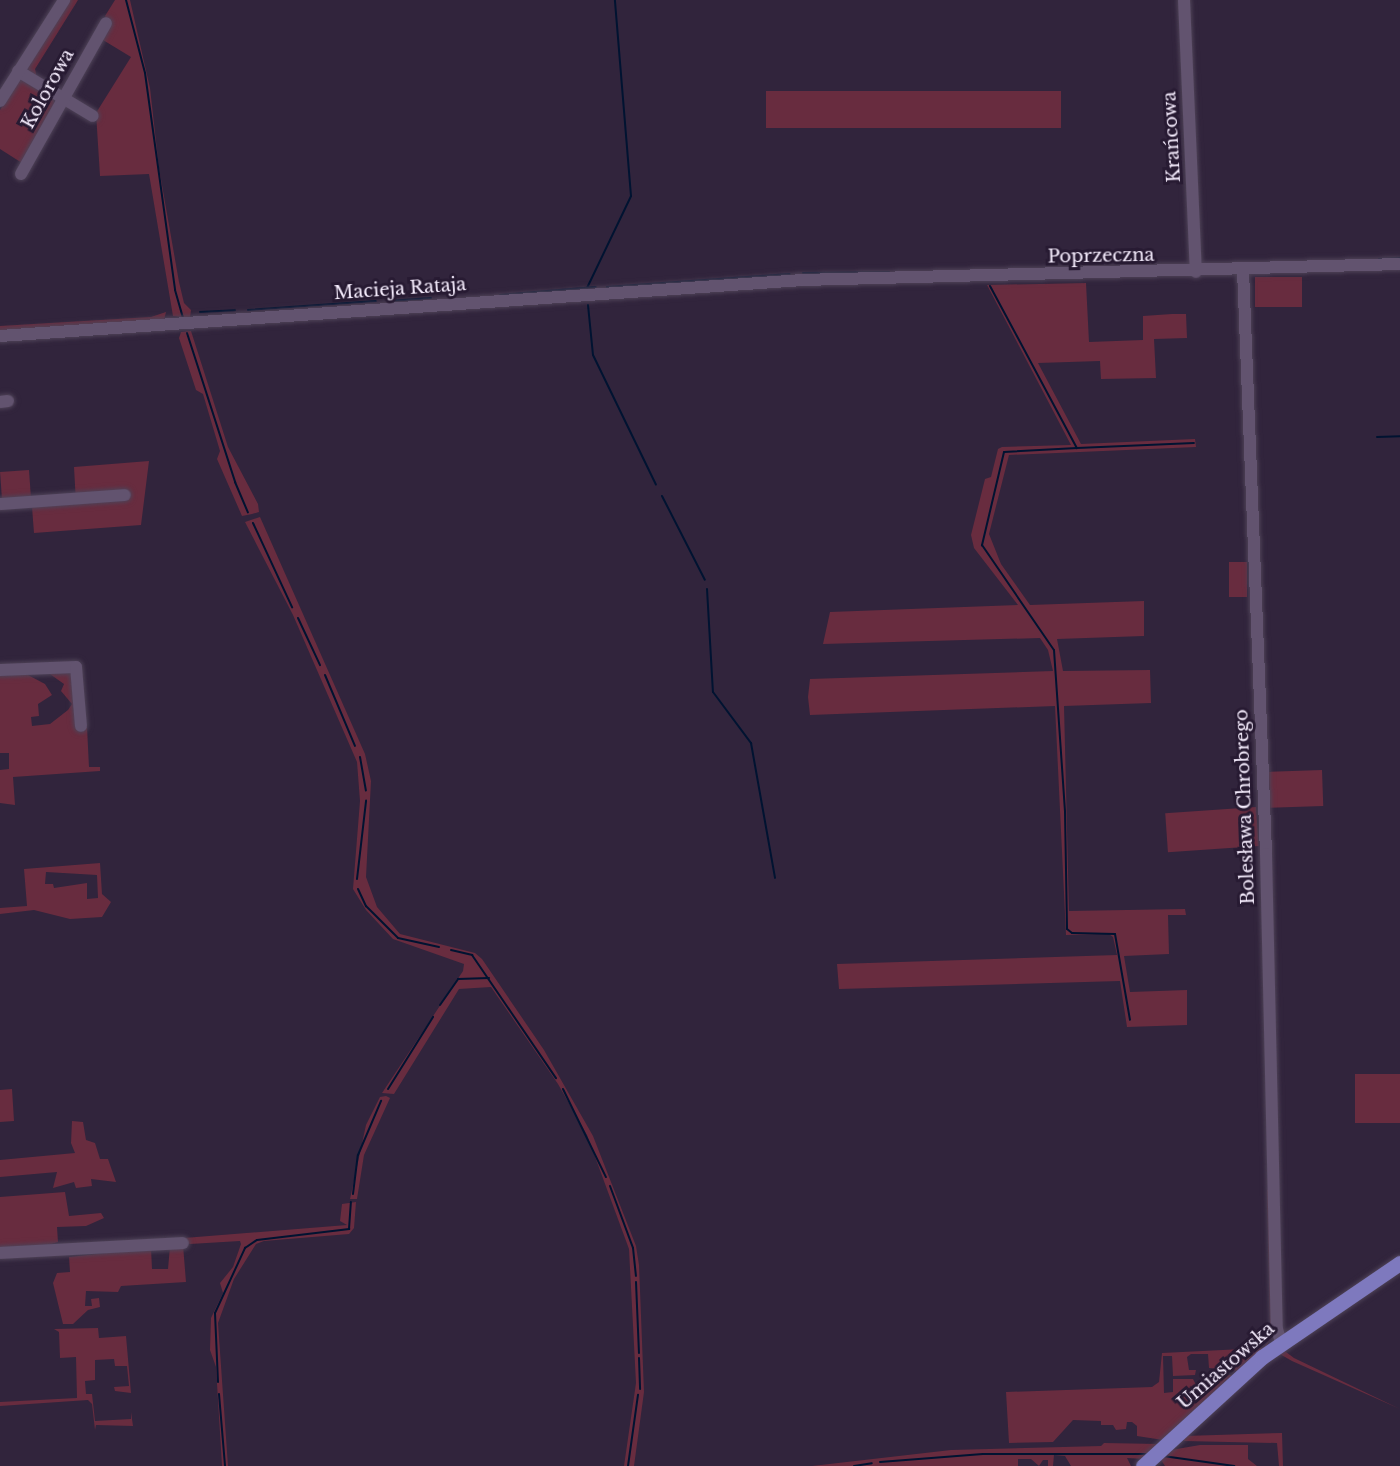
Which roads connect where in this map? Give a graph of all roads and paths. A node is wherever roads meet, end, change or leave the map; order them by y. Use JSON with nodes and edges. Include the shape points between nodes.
{"nodes":[{"id":1,"x":64,"y":0,"type":"edge"},
{"id":2,"x":1184,"y":0,"type":"edge"},
{"id":3,"x":106,"y":23,"type":"dead end"},
{"id":4,"x":18,"y":71,"type":"junction"},
{"id":5,"x":63,"y":98,"type":"junction"},
{"id":6,"x":0,"y":101,"type":"edge"},
{"id":7,"x":93,"y":116,"type":"dead end"},
{"id":8,"x":21,"y":174,"type":"dead end"},
{"id":9,"x":1400,"y":264,"type":"edge"},
{"id":10,"x":1243,"y":270,"type":"junction"},
{"id":11,"x":1196,"y":272,"type":"junction"},
{"id":12,"x":802,"y":280,"type":"joint"},
{"id":13,"x":0,"y":336,"type":"edge"},
{"id":14,"x":125,"y":495,"type":"dead end"},
{"id":15,"x":0,"y":504,"type":"edge"},
{"id":16,"x":0,"y":670,"type":"edge"},
{"id":17,"x":81,"y":726,"type":"dead end"},
{"id":18,"x":183,"y":1243,"type":"dead end"},
{"id":19,"x":0,"y":1253,"type":"edge"},
{"id":20,"x":1400,"y":1263,"type":"edge"},
{"id":21,"x":1281,"y":1342,"type":"junction"},
{"id":22,"x":1152,"y":1463,"type":"edge"}],
"edges":[{"from":1,"to":4,"type":"street"},
{"from":2,"to":11,"type":"street","name":"Krańcowa"},
{"from":3,"to":5,"type":"street","name":"Kolorowa"},
{"from":4,"to":5,"type":"street"},
{"from":4,"to":6,"type":"street"},
{"from":5,"to":7,"type":"street"},
{"from":5,"to":8,"type":"street","name":"Kolorowa"},
{"from":9,"to":10,"type":"street","name":"Poprzeczna"},
{"from":10,"to":11,"type":"street","name":"Poprzeczna"},
{"from":10,"to":21,"type":"street","name":"Bolesława Chrobrego","via":[[1266,854],[1277,1329]]},
{"from":11,"to":12,"type":"street","name":"Poprzeczna"},
{"from":12,"to":13,"type":"street","name":"Macieja Rataja"},
{"from":14,"to":15,"type":"street"},
{"from":16,"to":17,"type":"street","via":[[76,667]]},
{"from":18,"to":19,"type":"street"},
{"from":20,"to":21,"type":"main road","name":"Umiastowska"},
{"from":21,"to":22,"type":"main road","name":"Umiastowska"}]}
